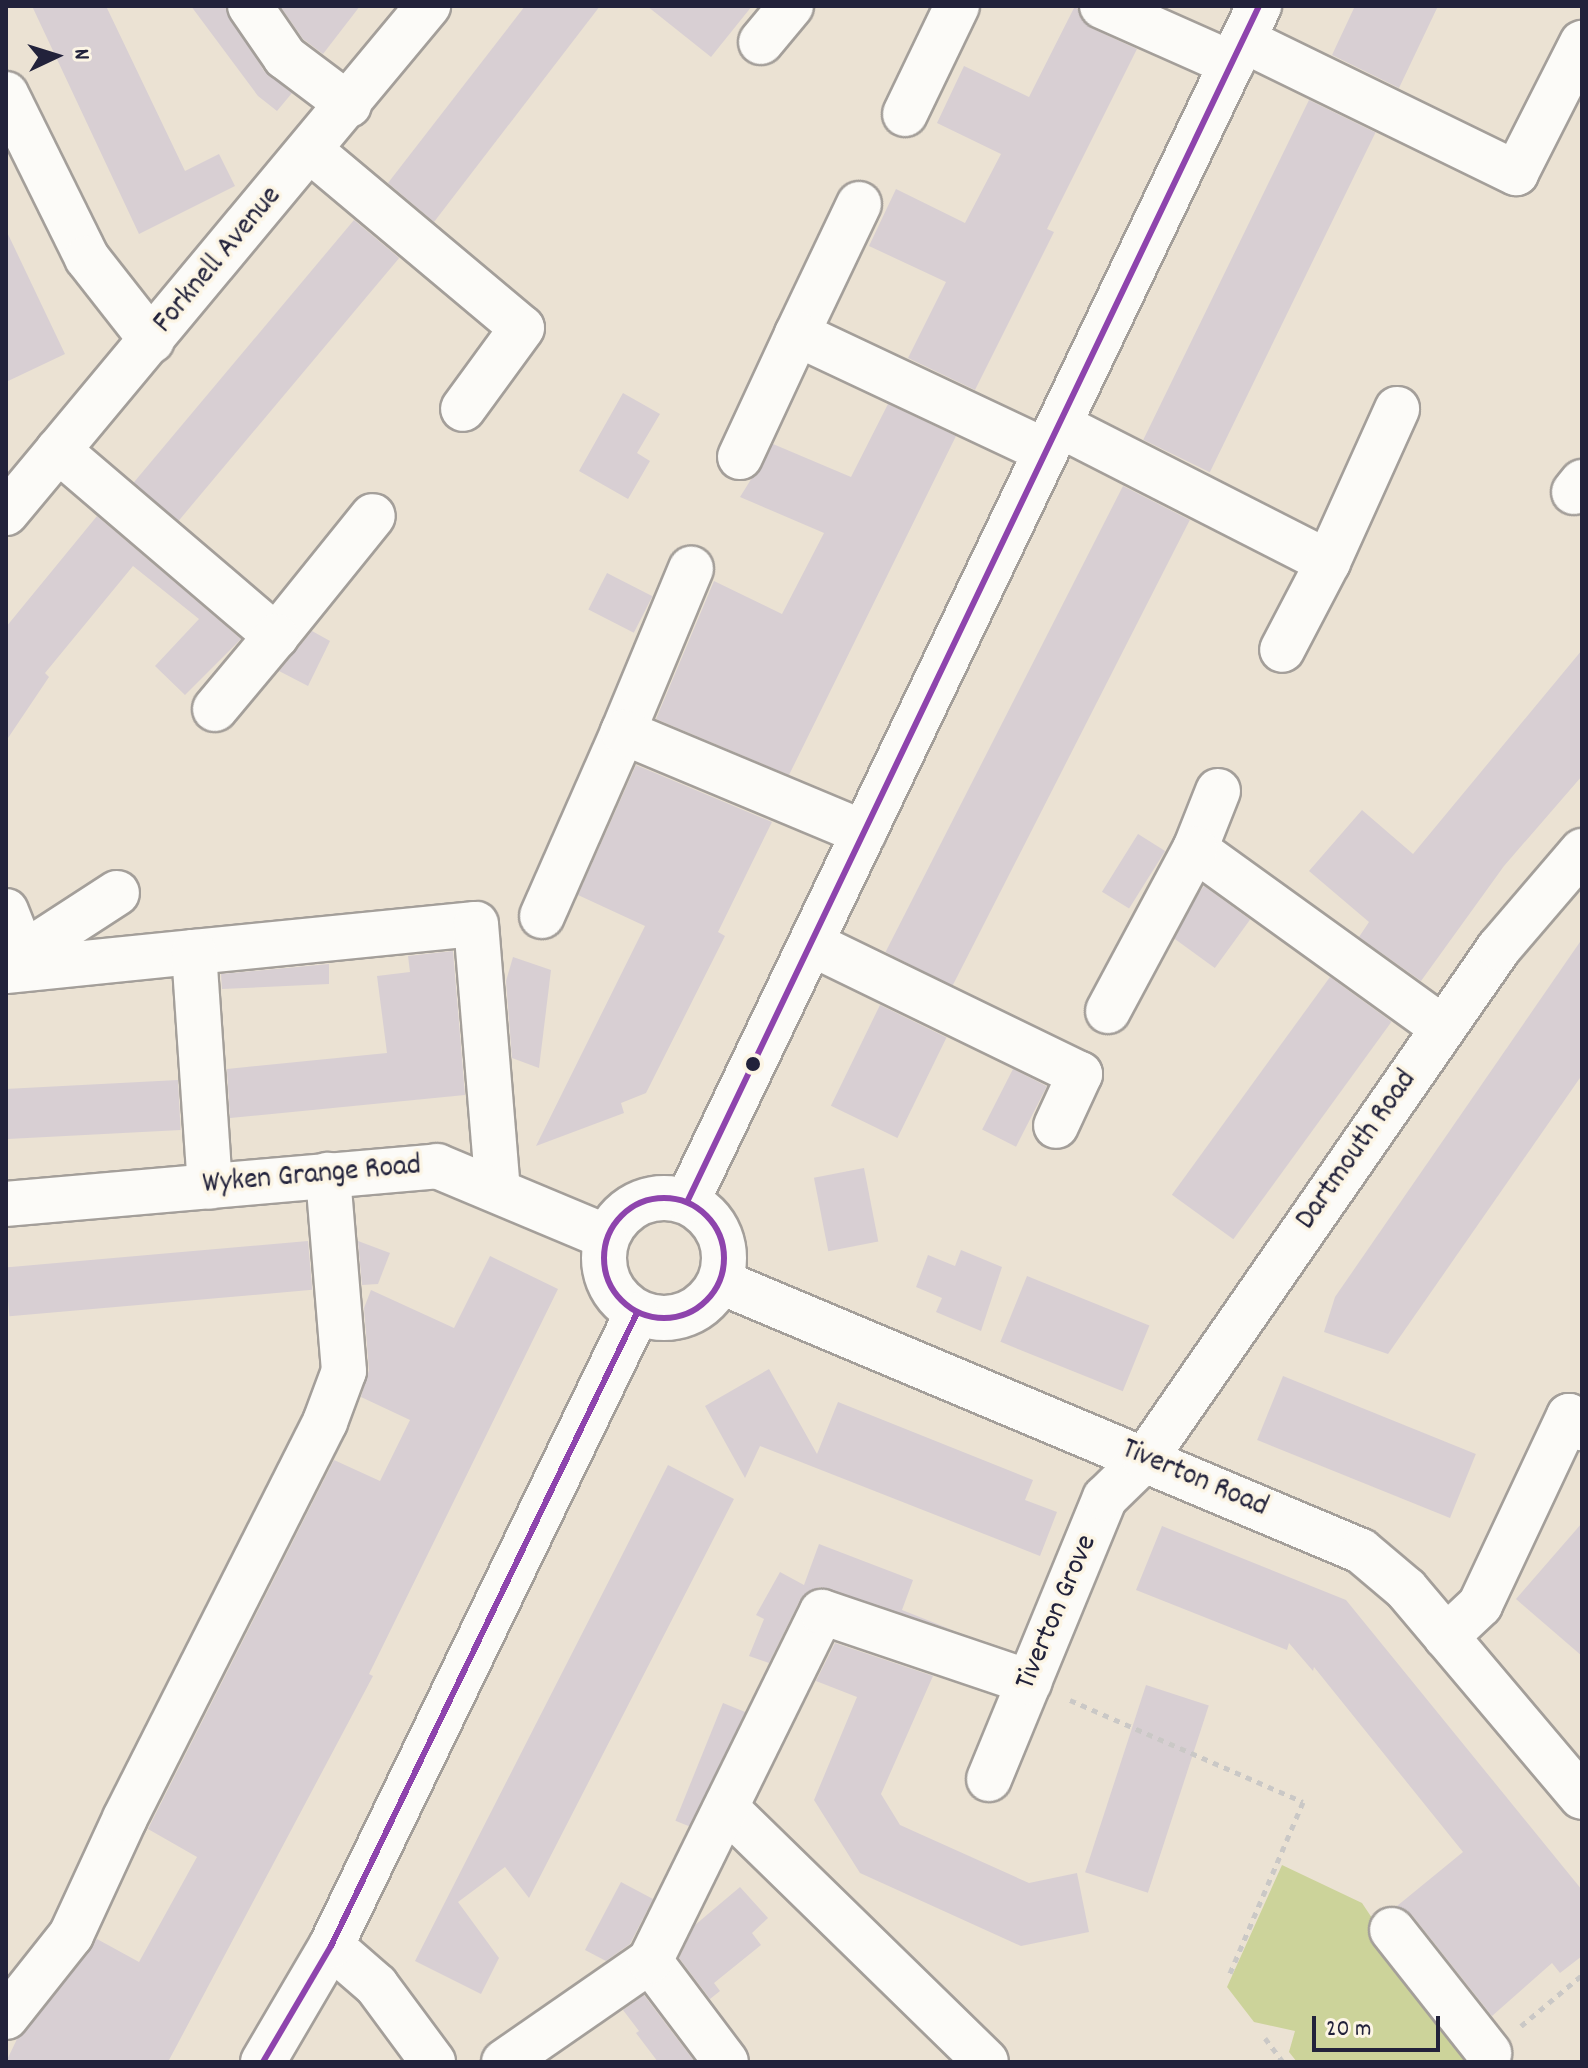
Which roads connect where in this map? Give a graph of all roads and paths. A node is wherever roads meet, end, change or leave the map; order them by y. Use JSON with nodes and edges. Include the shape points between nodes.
{"nodes":[{"id":1,"x":250,"y":6,"type":"edge"},
{"id":2,"x":428,"y":6,"type":"edge"},
{"id":3,"x":791,"y":6,"type":"edge"},
{"id":4,"x":957,"y":6,"type":"edge"},
{"id":5,"x":1102,"y":6,"type":"edge"},
{"id":6,"x":1245,"y":36,"type":"edge"},
{"id":7,"x":761,"y":42,"type":"dead end"},
{"id":8,"x":1582,"y":43,"type":"edge"},
{"id":9,"x":6,"y":94,"type":"edge"},
{"id":10,"x":349,"y":105,"type":"junction"},
{"id":11,"x":905,"y":114,"type":"dead end"},
{"id":12,"x":311,"y":151,"type":"junction"},
{"id":13,"x":859,"y":204,"type":"dead end"},
{"id":14,"x":797,"y":334,"type":"junction"},
{"id":15,"x":152,"y":341,"type":"junction"},
{"id":16,"x":463,"y":409,"type":"dead end"},
{"id":17,"x":1397,"y":409,"type":"dead end"},
{"id":18,"x":1053,"y":438,"type":"junction"},
{"id":19,"x":58,"y":450,"type":"junction"},
{"id":20,"x":740,"y":457,"type":"dead end"},
{"id":21,"x":6,"y":513,"type":"edge"},
{"id":22,"x":373,"y":516,"type":"dead end"},
{"id":23,"x":1328,"y":562,"type":"junction"},
{"id":24,"x":691,"y":569,"type":"dead end"},
{"id":25,"x":276,"y":636,"type":"junction"},
{"id":26,"x":1282,"y":650,"type":"dead end"},
{"id":27,"x":215,"y":709,"type":"dead end"},
{"id":28,"x":623,"y":732,"type":"junction"},
{"id":29,"x":1218,"y":791,"type":"dead end"},
{"id":30,"x":864,"y":833,"type":"junction"},
{"id":31,"x":1195,"y":849,"type":"junction"},
{"id":32,"x":1582,"y":851,"type":"edge"},
{"id":33,"x":117,"y":893,"type":"dead end"},
{"id":34,"x":6,"y":911,"type":"edge"},
{"id":35,"x":542,"y":916,"type":"dead end"},
{"id":36,"x":812,"y":944,"type":"junction"},
{"id":37,"x":194,"y":952,"type":"junction"},
{"id":38,"x":12,"y":963,"type":"edge"},
{"id":39,"x":1108,"y":1011,"type":"dead end"},
{"id":40,"x":1443,"y":1028,"type":"junction"},
{"id":41,"x":1056,"y":1126,"type":"dead end"},
{"id":42,"x":328,"y":1175,"type":"junction"},
{"id":43,"x":210,"y":1186,"type":"junction"},
{"id":44,"x":498,"y":1189,"type":"junction"},
{"id":45,"x":688,"y":1200,"type":"junction"},
{"id":46,"x":6,"y":1204,"type":"edge"},
{"id":47,"x":604,"y":1236,"type":"junction"},
{"id":48,"x":721,"y":1282,"type":"junction"},
{"id":49,"x":636,"y":1315,"type":"junction"},
{"id":50,"x":1582,"y":1428,"type":"edge"},
{"id":51,"x":1145,"y":1459,"type":"junction"},
{"id":52,"x":1446,"y":1637,"type":"junction"},
{"id":53,"x":1029,"y":1682,"type":"junction"},
{"id":54,"x":989,"y":1779,"type":"dead end"},
{"id":55,"x":1582,"y":1797,"type":"edge"},
{"id":56,"x":726,"y":1808,"type":"junction"},
{"id":57,"x":1392,"y":1930,"type":"dead end"},
{"id":58,"x":331,"y":1946,"type":"junction"},
{"id":59,"x":650,"y":1961,"type":"junction"},
{"id":60,"x":1582,"y":1975,"type":"edge"},
{"id":61,"x":1228,"y":1978,"type":"dead end"},
{"id":62,"x":6,"y":2017,"type":"edge"},
{"id":63,"x":1265,"y":2038,"type":"dead end"},
{"id":64,"x":1489,"y":2053,"type":"joint"},
{"id":65,"x":263,"y":2062,"type":"edge"},
{"id":66,"x":433,"y":2062,"type":"edge"},
{"id":67,"x":504,"y":2062,"type":"edge"},
{"id":68,"x":726,"y":2062,"type":"edge"},
{"id":69,"x":986,"y":2062,"type":"edge"},
{"id":70,"x":1283,"y":2062,"type":"edge"}],
"edges":[{"from":1,"to":10,"type":"street","via":[[285,57]]},
{"from":2,"to":10,"type":"street","name":"Forknell Avenue"},
{"from":3,"to":7,"type":"street"},
{"from":4,"to":11,"type":"street"},
{"from":5,"to":6,"type":"street"},
{"from":6,"to":8,"type":"street","via":[[1516,173]]},
{"from":6,"to":18,"type":"street"},
{"from":9,"to":15,"type":"street","via":[[87,258]]},
{"from":10,"to":12,"type":"street","name":"Forknell Avenue"},
{"from":12,"to":15,"type":"street","name":"Forknell Avenue"},
{"from":12,"to":16,"type":"street","via":[[522,328]]},
{"from":13,"to":14,"type":"street"},
{"from":14,"to":18,"type":"street"},
{"from":14,"to":20,"type":"street"},
{"from":15,"to":19,"type":"street","name":"Forknell Avenue"},
{"from":17,"to":23,"type":"street"},
{"from":18,"to":23,"type":"street"},
{"from":18,"to":30,"type":"street"},
{"from":19,"to":21,"type":"street","name":"Forknell Avenue"},
{"from":19,"to":25,"type":"street"},
{"from":22,"to":25,"type":"street"},
{"from":23,"to":26,"type":"street"},
{"from":24,"to":28,"type":"street"},
{"from":25,"to":27,"type":"street"},
{"from":28,"to":30,"type":"street"},
{"from":28,"to":35,"type":"street"},
{"from":29,"to":31,"type":"street"},
{"from":30,"to":36,"type":"street"},
{"from":31,"to":39,"type":"street"},
{"from":31,"to":40,"type":"street"},
{"from":32,"to":40,"type":"street","name":"Dartmouth Road","via":[[1499,948]]},
{"from":33,"to":38,"type":"street"},
{"from":34,"to":38,"type":"street"},
{"from":36,"to":41,"type":"street","via":[[1080,1074]]},
{"from":36,"to":45,"type":"street"},
{"from":37,"to":38,"type":"street"},
{"from":37,"to":43,"type":"street"},
{"from":37,"to":44,"type":"street","via":[[476,924]]},
{"from":40,"to":51,"type":"street","name":"Dartmouth Road"},
{"from":42,"to":43,"type":"street","name":"Wyken Grange Road"},
{"from":42,"to":44,"type":"street","name":"Wyken Grange Road","via":[[437,1166]]},
{"from":42,"to":62,"type":"street","via":[[344,1371],[325,1422],[71,1935]]},
{"from":43,"to":46,"type":"street","name":"Wyken Grange Road"},
{"from":44,"to":47,"type":"street","name":"Wyken Grange Road"},
{"from":45,"to":47,"type":"street","via":[[662,1199],[638,1206],[619,1216]]},
{"from":45,"to":48,"type":"street","via":[[717,1228],[725,1260]]},
{"from":47,"to":49,"type":"street","via":[[610,1283]]},
{"from":48,"to":49,"type":"street","via":[[690,1310]]},
{"from":48,"to":51,"type":"street","name":"Tiverton Road"},
{"from":49,"to":58,"type":"street"},
{"from":50,"to":52,"type":"street","via":[[1569,1416],[1480,1605]]},
{"from":51,"to":52,"type":"street","name":"Tiverton Road","via":[[1361,1551],[1406,1589]]},
{"from":51,"to":53,"type":"street","name":"Tiverton Grove","via":[[1105,1498]]},
{"from":52,"to":55,"type":"street","name":"Tiverton Road"},
{"from":53,"to":54,"type":"street","name":"Tiverton Grove"},
{"from":53,"to":56,"type":"street","via":[[822,1612]]},
{"from":53,"to":61,"type":"path","via":[[1303,1802]]},
{"from":56,"to":59,"type":"street"},
{"from":56,"to":69,"type":"street"},
{"from":57,"to":64,"type":"street"},
{"from":58,"to":65,"type":"street"},
{"from":58,"to":66,"type":"street","via":[[376,1985]]},
{"from":59,"to":67,"type":"street"},
{"from":59,"to":68,"type":"street"},
{"from":60,"to":64,"type":"path"},
{"from":63,"to":70,"type":"path"}]}
